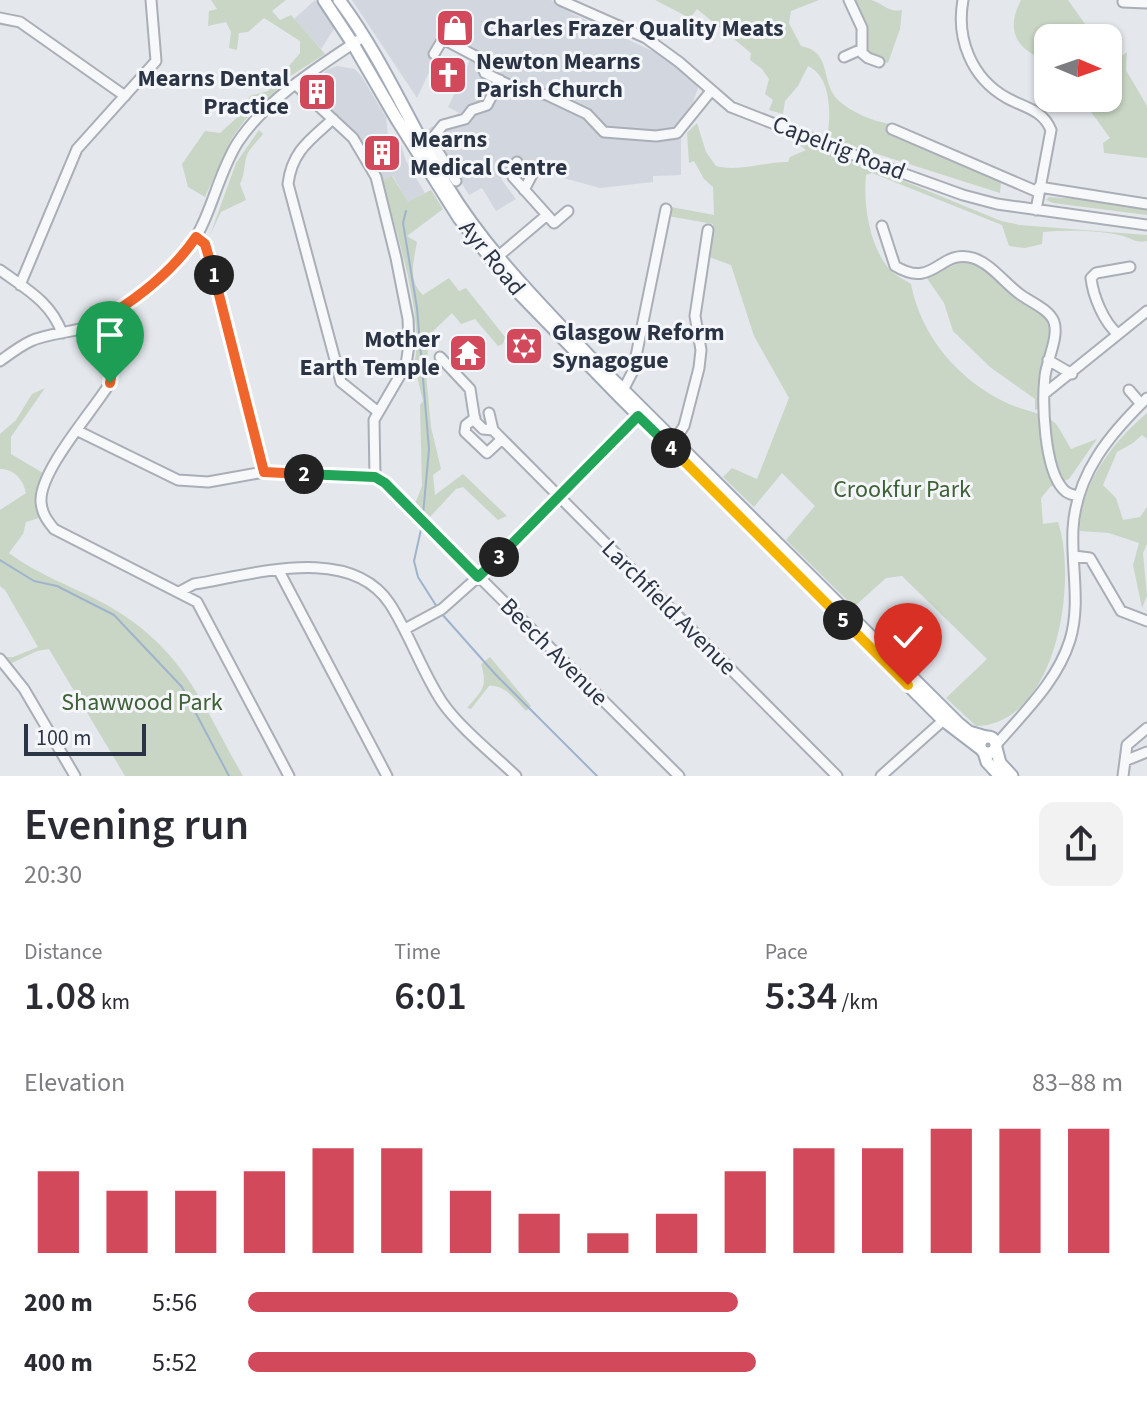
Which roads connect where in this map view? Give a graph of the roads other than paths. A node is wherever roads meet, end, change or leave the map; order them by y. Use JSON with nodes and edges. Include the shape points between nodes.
{"nodes":[{"id":1,"x":151,"y":0,"type":"edge"},
{"id":2,"x":324,"y":0,"type":"edge"},
{"id":3,"x":339,"y":0,"type":"edge"},
{"id":4,"x":560,"y":0,"type":"edge"},
{"id":5,"x":849,"y":0,"type":"edge"},
{"id":6,"x":963,"y":0,"type":"edge"},
{"id":7,"x":1123,"y":2,"type":"dead end"},
{"id":8,"x":1147,"y":3,"type":"edge"},
{"id":9,"x":0,"y":18,"type":"edge"},
{"id":10,"x":358,"y":40,"type":"junction"},
{"id":11,"x":862,"y":49,"type":"junction"},
{"id":12,"x":434,"y":54,"type":"dead end"},
{"id":13,"x":844,"y":57,"type":"dead end"},
{"id":14,"x":879,"y":62,"type":"dead end"},
{"id":15,"x":500,"y":80,"type":"junction"},
{"id":16,"x":296,"y":85,"type":"junction"},
{"id":17,"x":711,"y":91,"type":"junction"},
{"id":18,"x":125,"y":96,"type":"junction"},
{"id":19,"x":333,"y":119,"type":"junction"},
{"id":20,"x":892,"y":129,"type":"dead end"},
{"id":21,"x":517,"y":162,"type":"dead end"},
{"id":22,"x":534,"y":171,"type":"dead end"},
{"id":23,"x":456,"y":181,"type":"dead end"},
{"id":24,"x":524,"y":190,"type":"junction"},
{"id":25,"x":1039,"y":190,"type":"junction"},
{"id":26,"x":1147,"y":204,"type":"edge"},
{"id":27,"x":666,"y":209,"type":"dead end"},
{"id":28,"x":1036,"y":210,"type":"junction"},
{"id":29,"x":568,"y":211,"type":"dead end"},
{"id":30,"x":547,"y":215,"type":"junction"},
{"id":31,"x":1147,"y":225,"type":"edge"},
{"id":32,"x":882,"y":226,"type":"dead end"},
{"id":33,"x":708,"y":230,"type":"dead end"},
{"id":34,"x":196,"y":237,"type":"junction"},
{"id":35,"x":496,"y":259,"type":"junction"},
{"id":36,"x":1130,"y":267,"type":"dead end"},
{"id":37,"x":0,"y":270,"type":"edge"},
{"id":38,"x":20,"y":285,"type":"junction"},
{"id":39,"x":1147,"y":311,"type":"edge"},
{"id":40,"x":95,"y":324,"type":"junction"},
{"id":41,"x":62,"y":333,"type":"junction"},
{"id":42,"x":1118,"y":334,"type":"junction"},
{"id":43,"x":440,"y":357,"type":"dead end"},
{"id":44,"x":1048,"y":360,"type":"junction"},
{"id":45,"x":0,"y":361,"type":"edge"},
{"id":46,"x":1072,"y":374,"type":"junction"},
{"id":47,"x":1129,"y":390,"type":"dead end"},
{"id":48,"x":622,"y":393,"type":"junction"},
{"id":49,"x":1044,"y":394,"type":"junction"},
{"id":50,"x":1144,"y":401,"type":"edge"},
{"id":51,"x":377,"y":411,"type":"junction"},
{"id":52,"x":489,"y":413,"type":"dead end"},
{"id":53,"x":641,"y":413,"type":"junction"},
{"id":54,"x":475,"y":418,"type":"junction"},
{"id":55,"x":493,"y":430,"type":"junction"},
{"id":56,"x":78,"y":431,"type":"junction"},
{"id":57,"x":502,"y":439,"type":"junction"},
{"id":58,"x":672,"y":444,"type":"junction"},
{"id":59,"x":264,"y":472,"type":"junction"},
{"id":60,"x":375,"y":477,"type":"junction"},
{"id":61,"x":1079,"y":496,"type":"junction"},
{"id":62,"x":559,"y":497,"type":"junction"},
{"id":63,"x":1074,"y":556,"type":"junction"},
{"id":64,"x":279,"y":571,"type":"junction"},
{"id":65,"x":478,"y":577,"type":"junction"},
{"id":66,"x":179,"y":592,"type":"junction"},
{"id":67,"x":1147,"y":621,"type":"edge"},
{"id":68,"x":405,"y":629,"type":"junction"},
{"id":69,"x":0,"y":659,"type":"edge"},
{"id":70,"x":946,"y":718,"type":"junction"},
{"id":71,"x":1147,"y":728,"type":"edge"},
{"id":72,"x":988,"y":744,"type":"junction"},
{"id":73,"x":1147,"y":752,"type":"edge"},
{"id":74,"x":1127,"y":760,"type":"junction"},
{"id":75,"x":75,"y":776,"type":"edge"},
{"id":76,"x":289,"y":776,"type":"edge"},
{"id":77,"x":387,"y":776,"type":"edge"},
{"id":78,"x":516,"y":776,"type":"edge"},
{"id":79,"x":679,"y":776,"type":"edge"},
{"id":80,"x":837,"y":776,"type":"edge"},
{"id":81,"x":881,"y":776,"type":"edge"},
{"id":82,"x":1000,"y":776,"type":"edge"},
{"id":83,"x":1012,"y":776,"type":"edge"},
{"id":84,"x":1123,"y":776,"type":"edge"}],
"edges":[{"from":1,"to":18,"type":"street","via":[[156,61]]},
{"from":2,"to":10,"type":"main road","name":"Ayr Road"},
{"from":3,"to":10,"type":"main road","name":"Ayr Road"},
{"from":4,"to":17,"type":"street","name":"Capelrig Road","via":[[646,38]]},
{"from":5,"to":11,"type":"street","via":[[862,28]]},
{"from":6,"to":25,"type":"street","via":[[960,34],[983,79],[1041,114],[1051,130]]},
{"from":7,"to":8,"type":"street"},
{"from":9,"to":18,"type":"street","via":[[20,22]]},
{"from":10,"to":16,"type":"street"},
{"from":10,"to":35,"type":"main road","name":"Ayr Road","via":[[437,184]]},
{"from":11,"to":13,"type":"street"},
{"from":11,"to":14,"type":"street"},
{"from":12,"to":15,"type":"street","via":[[443,39],[479,58],[485,73]]},
{"from":15,"to":17,"type":"street","via":[[547,95],[587,114],[604,132],[620,135],[677,133]]},
{"from":15,"to":23,"type":"street","via":[[487,105],[443,125],[431,140]]},
{"from":16,"to":19,"type":"street"},
{"from":16,"to":34,"type":"street","via":[[238,143]]},
{"from":17,"to":28,"type":"street","name":"Capelrig Road","via":[[731,107],[877,164],[963,195]]},
{"from":18,"to":38,"type":"street","via":[[77,149]]},
{"from":19,"to":51,"type":"street","via":[[353,138],[376,177],[408,319],[406,365]]},
{"from":19,"to":51,"type":"street","via":[[298,151],[288,184],[341,382]]},
{"from":20,"to":25,"type":"street"},
{"from":21,"to":24,"type":"street","via":[[513,177]]},
{"from":22,"to":24,"type":"street"},
{"from":24,"to":30,"type":"street"},
{"from":25,"to":26,"type":"street"},
{"from":25,"to":28,"type":"street"},
{"from":27,"to":48,"type":"street","via":[[633,371]]},
{"from":28,"to":31,"type":"street","name":"Capelrig Road"},
{"from":29,"to":30,"type":"street","via":[[554,223]]},
{"from":30,"to":35,"type":"street"},
{"from":32,"to":44,"type":"street","via":[[895,266],[906,272],[917,275],[951,258],[976,259],[1050,315],[1055,333]]},
{"from":33,"to":58,"type":"street","via":[[695,316],[699,368],[684,426]]},
{"from":34,"to":40,"type":"street","via":[[161,276]]},
{"from":34,"to":59,"type":"street","via":[[209,256]]},
{"from":35,"to":48,"type":"main road","name":"Ayr Road"},
{"from":36,"to":42,"type":"street","via":[[1091,278],[1107,321]]},
{"from":37,"to":38,"type":"street"},
{"from":38,"to":41,"type":"street","via":[[53,312]]},
{"from":39,"to":42,"type":"street"},
{"from":40,"to":41,"type":"street"},
{"from":40,"to":56,"type":"street","via":[[112,351],[114,365],[110,383]]},
{"from":41,"to":45,"type":"street","via":[[32,341]]},
{"from":42,"to":46,"type":"street"},
{"from":43,"to":54,"type":"street","via":[[470,389]]},
{"from":44,"to":46,"type":"street"},
{"from":44,"to":49,"type":"street"},
{"from":46,"to":49,"type":"street"},
{"from":47,"to":50,"type":"street"},
{"from":48,"to":53,"type":"main road","name":"Ayr Road"},
{"from":49,"to":61,"type":"street","via":[[1053,472],[1062,488]]},
{"from":50,"to":61,"type":"street","via":[[1104,444]]},
{"from":51,"to":60,"type":"street","via":[[372,435]]},
{"from":52,"to":55,"type":"street"},
{"from":53,"to":58,"type":"main road","name":"Ayr Road"},
{"from":53,"to":62,"type":"street"},
{"from":54,"to":55,"type":"street","name":"Larchfield Avenue","via":[[483,429]]},
{"from":54,"to":57,"type":"street","via":[[465,432],[487,453]]},
{"from":55,"to":57,"type":"street","name":"Larchfield Avenue"},
{"from":56,"to":59,"type":"street","via":[[178,480],[208,482]]},
{"from":56,"to":66,"type":"street","via":[[47,474],[40,499],[44,517],[54,529]]},
{"from":57,"to":62,"type":"street","name":"Larchfield Avenue"},
{"from":58,"to":70,"type":"main road","name":"Ayr Road"},
{"from":59,"to":60,"type":"street"},
{"from":60,"to":65,"type":"street","name":"Beech Avenue"},
{"from":61,"to":63,"type":"street"},
{"from":62,"to":65,"type":"street"},
{"from":62,"to":80,"type":"street","name":"Larchfield Avenue"},
{"from":63,"to":67,"type":"street","via":[[1090,558],[1121,611]]},
{"from":63,"to":72,"type":"street","via":[[1070,640],[1045,688],[1011,728]]},
{"from":64,"to":66,"type":"street","via":[[194,584]]},
{"from":64,"to":68,"type":"street","via":[[307,567],[354,575],[388,600]]},
{"from":64,"to":77,"type":"street"},
{"from":65,"to":68,"type":"street","via":[[442,609]]},
{"from":65,"to":79,"type":"street","name":"Beech Avenue"},
{"from":66,"to":76,"type":"street","via":[[197,602]]},
{"from":68,"to":78,"type":"street","via":[[442,702]]},
{"from":69,"to":75,"type":"street","via":[[24,689]]},
{"from":70,"to":72,"type":"main road","name":"Ayr Road"},
{"from":70,"to":81,"type":"street"},
{"from":71,"to":74,"type":"street","via":[[1127,745]]},
{"from":72,"to":82,"type":"main road","name":"Ayr Road","via":[[987,762]]},
{"from":72,"to":83,"type":"main road"},
{"from":73,"to":74,"type":"street"},
{"from":74,"to":84,"type":"street"}]}
